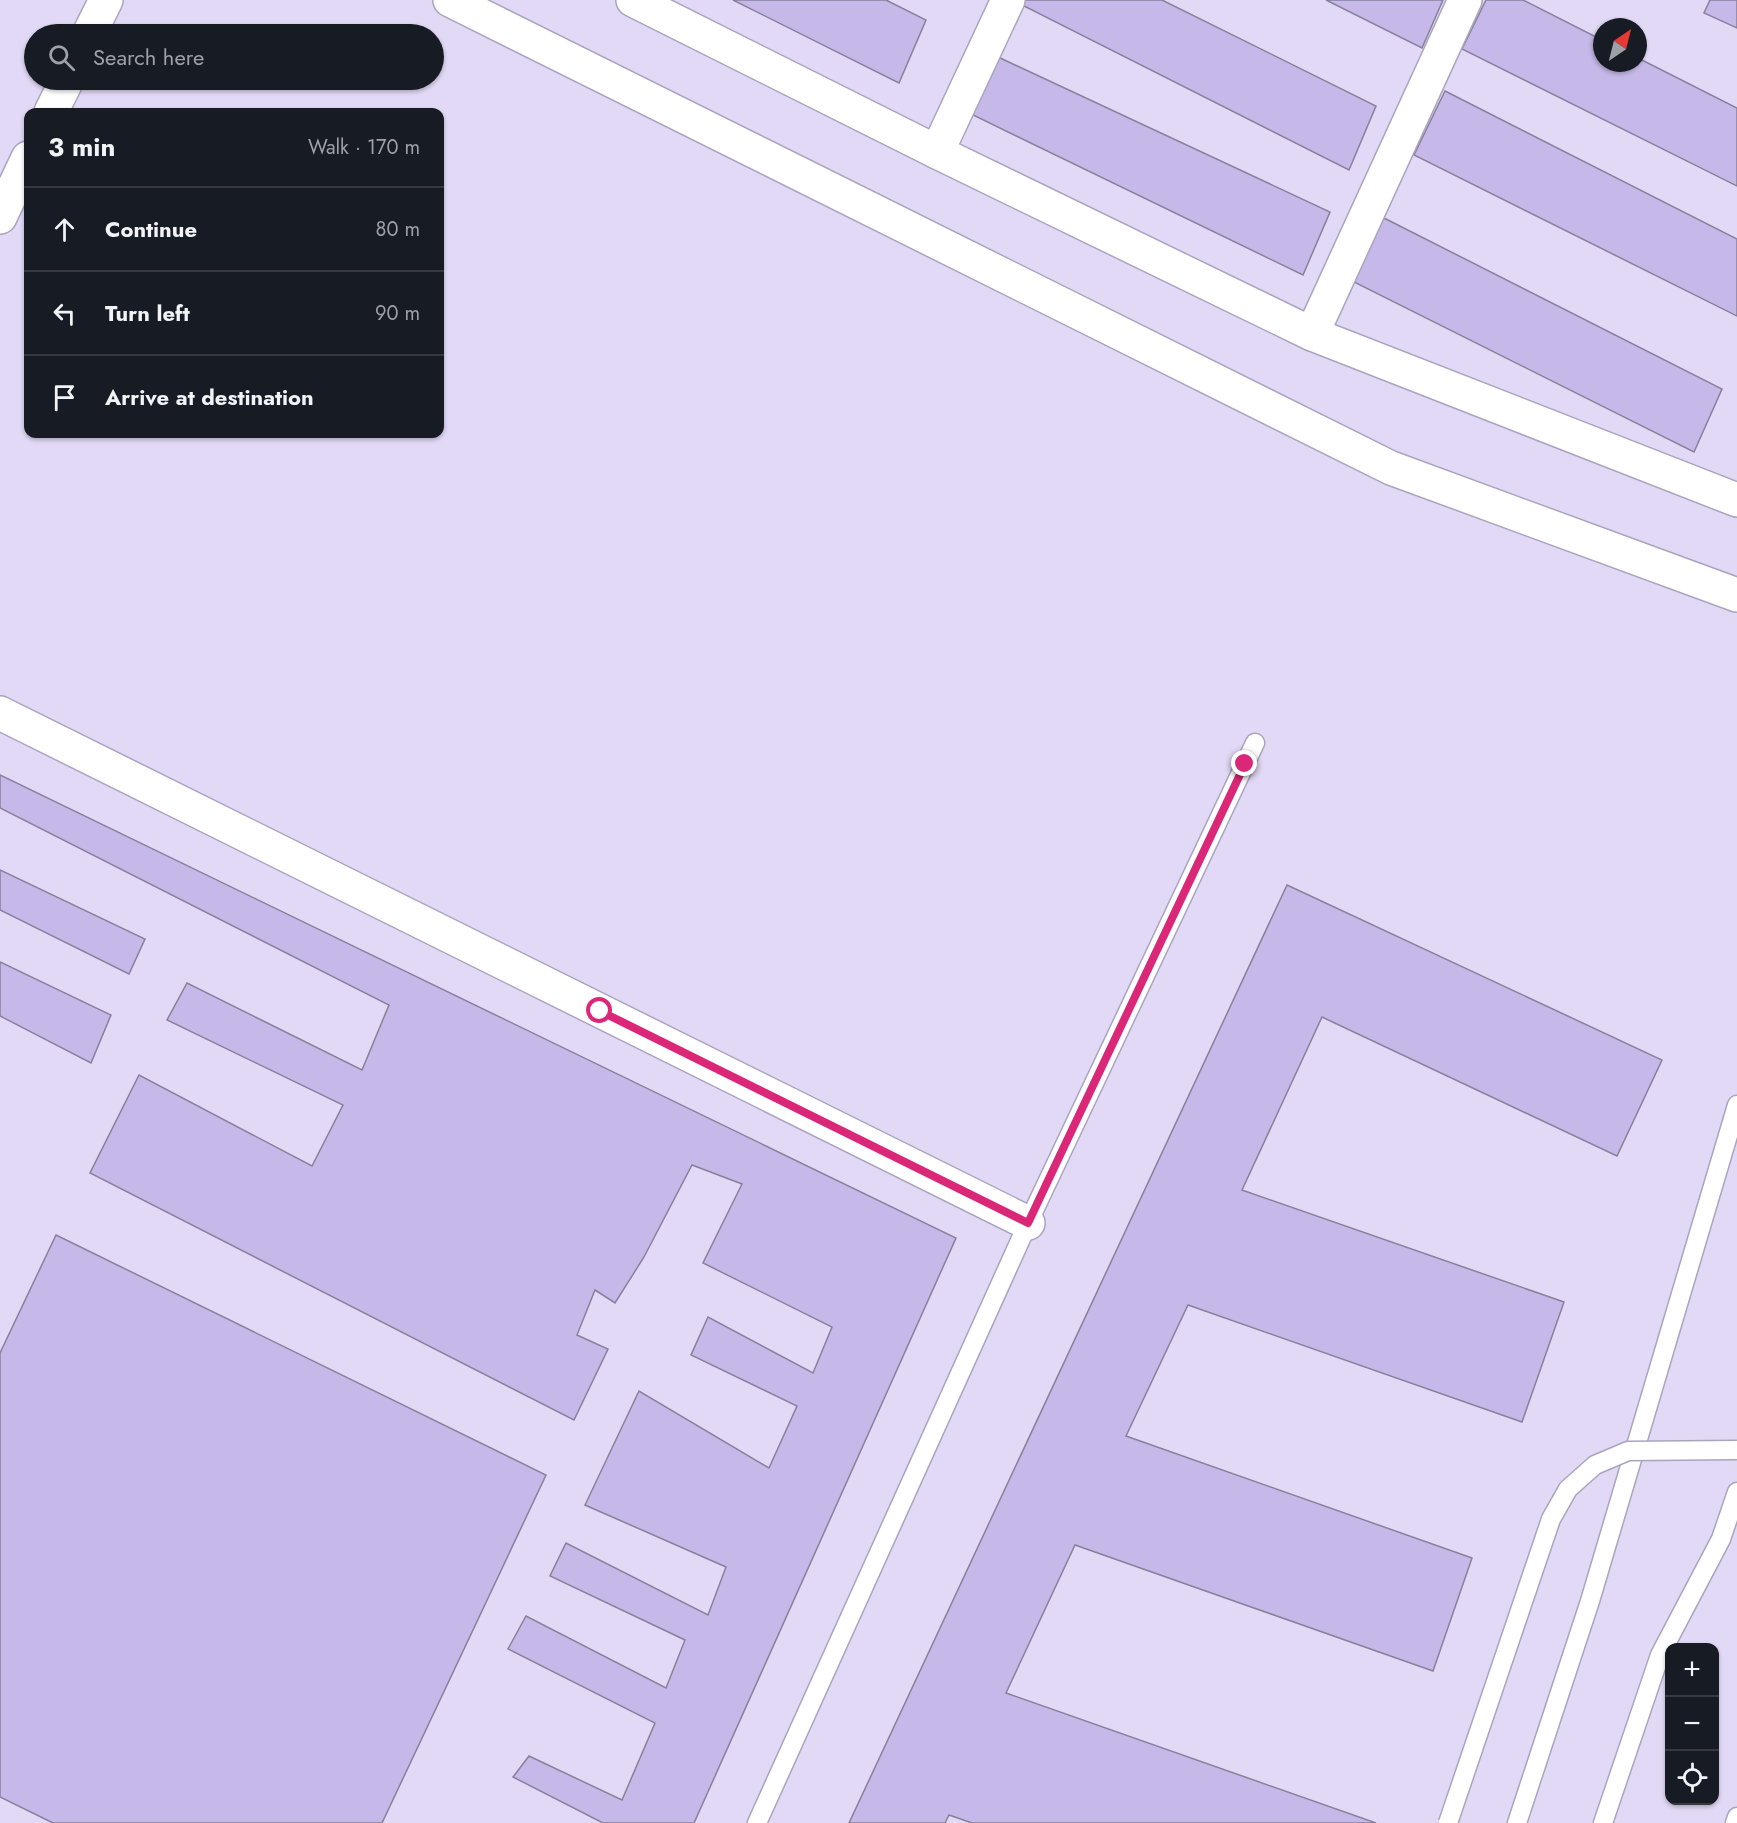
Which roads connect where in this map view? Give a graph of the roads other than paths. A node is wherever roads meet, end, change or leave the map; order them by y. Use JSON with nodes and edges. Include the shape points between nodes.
{"nodes":[{"id":1,"x":106,"y":0,"type":"edge"},
{"id":2,"x":450,"y":0,"type":"edge"},
{"id":3,"x":633,"y":0,"type":"edge"},
{"id":4,"x":1008,"y":0,"type":"edge"},
{"id":5,"x":1466,"y":0,"type":"edge"},
{"id":6,"x":94,"y":24,"type":"edge"},
{"id":7,"x":62,"y":90,"type":"edge"},
{"id":8,"x":53,"y":108,"type":"edge"},
{"id":9,"x":938,"y":153,"type":"junction"},
{"id":10,"x":24,"y":166,"type":"edge"},
{"id":11,"x":0,"y":217,"type":"edge"},
{"id":12,"x":1312,"y":334,"type":"junction"},
{"id":13,"x":1737,"y":500,"type":"edge"},
{"id":14,"x":1737,"y":596,"type":"edge"},
{"id":15,"x":0,"y":713,"type":"edge"},
{"id":16,"x":1255,"y":743,"type":"dead end"},
{"id":17,"x":1737,"y":1105,"type":"edge"},
{"id":18,"x":1028,"y":1223,"type":"junction"},
{"id":19,"x":1737,"y":1450,"type":"edge"},
{"id":20,"x":1737,"y":1492,"type":"edge"},
{"id":21,"x":757,"y":1823,"type":"edge"},
{"id":22,"x":1448,"y":1823,"type":"edge"},
{"id":23,"x":1517,"y":1823,"type":"edge"},
{"id":24,"x":1603,"y":1823,"type":"edge"}],
"edges":[{"from":1,"to":6,"type":"street"},
{"from":2,"to":14,"type":"street","via":[[1392,468]]},
{"from":3,"to":9,"type":"street"},
{"from":4,"to":9,"type":"street"},
{"from":5,"to":12,"type":"street"},
{"from":7,"to":8,"type":"street"},
{"from":9,"to":12,"type":"street"},
{"from":10,"to":11,"type":"street"},
{"from":12,"to":13,"type":"street"},
{"from":15,"to":18,"type":"street"},
{"from":16,"to":18,"type":"lane"},
{"from":17,"to":23,"type":"lane","via":[[1590,1601]]},
{"from":18,"to":21,"type":"lane"},
{"from":19,"to":22,"type":"lane","bridge":true,"via":[[1628,1451],[1595,1465],[1568,1489],[1551,1519]]},
{"from":20,"to":24,"type":"lane","via":[[1721,1539],[1660,1655]]}]}
